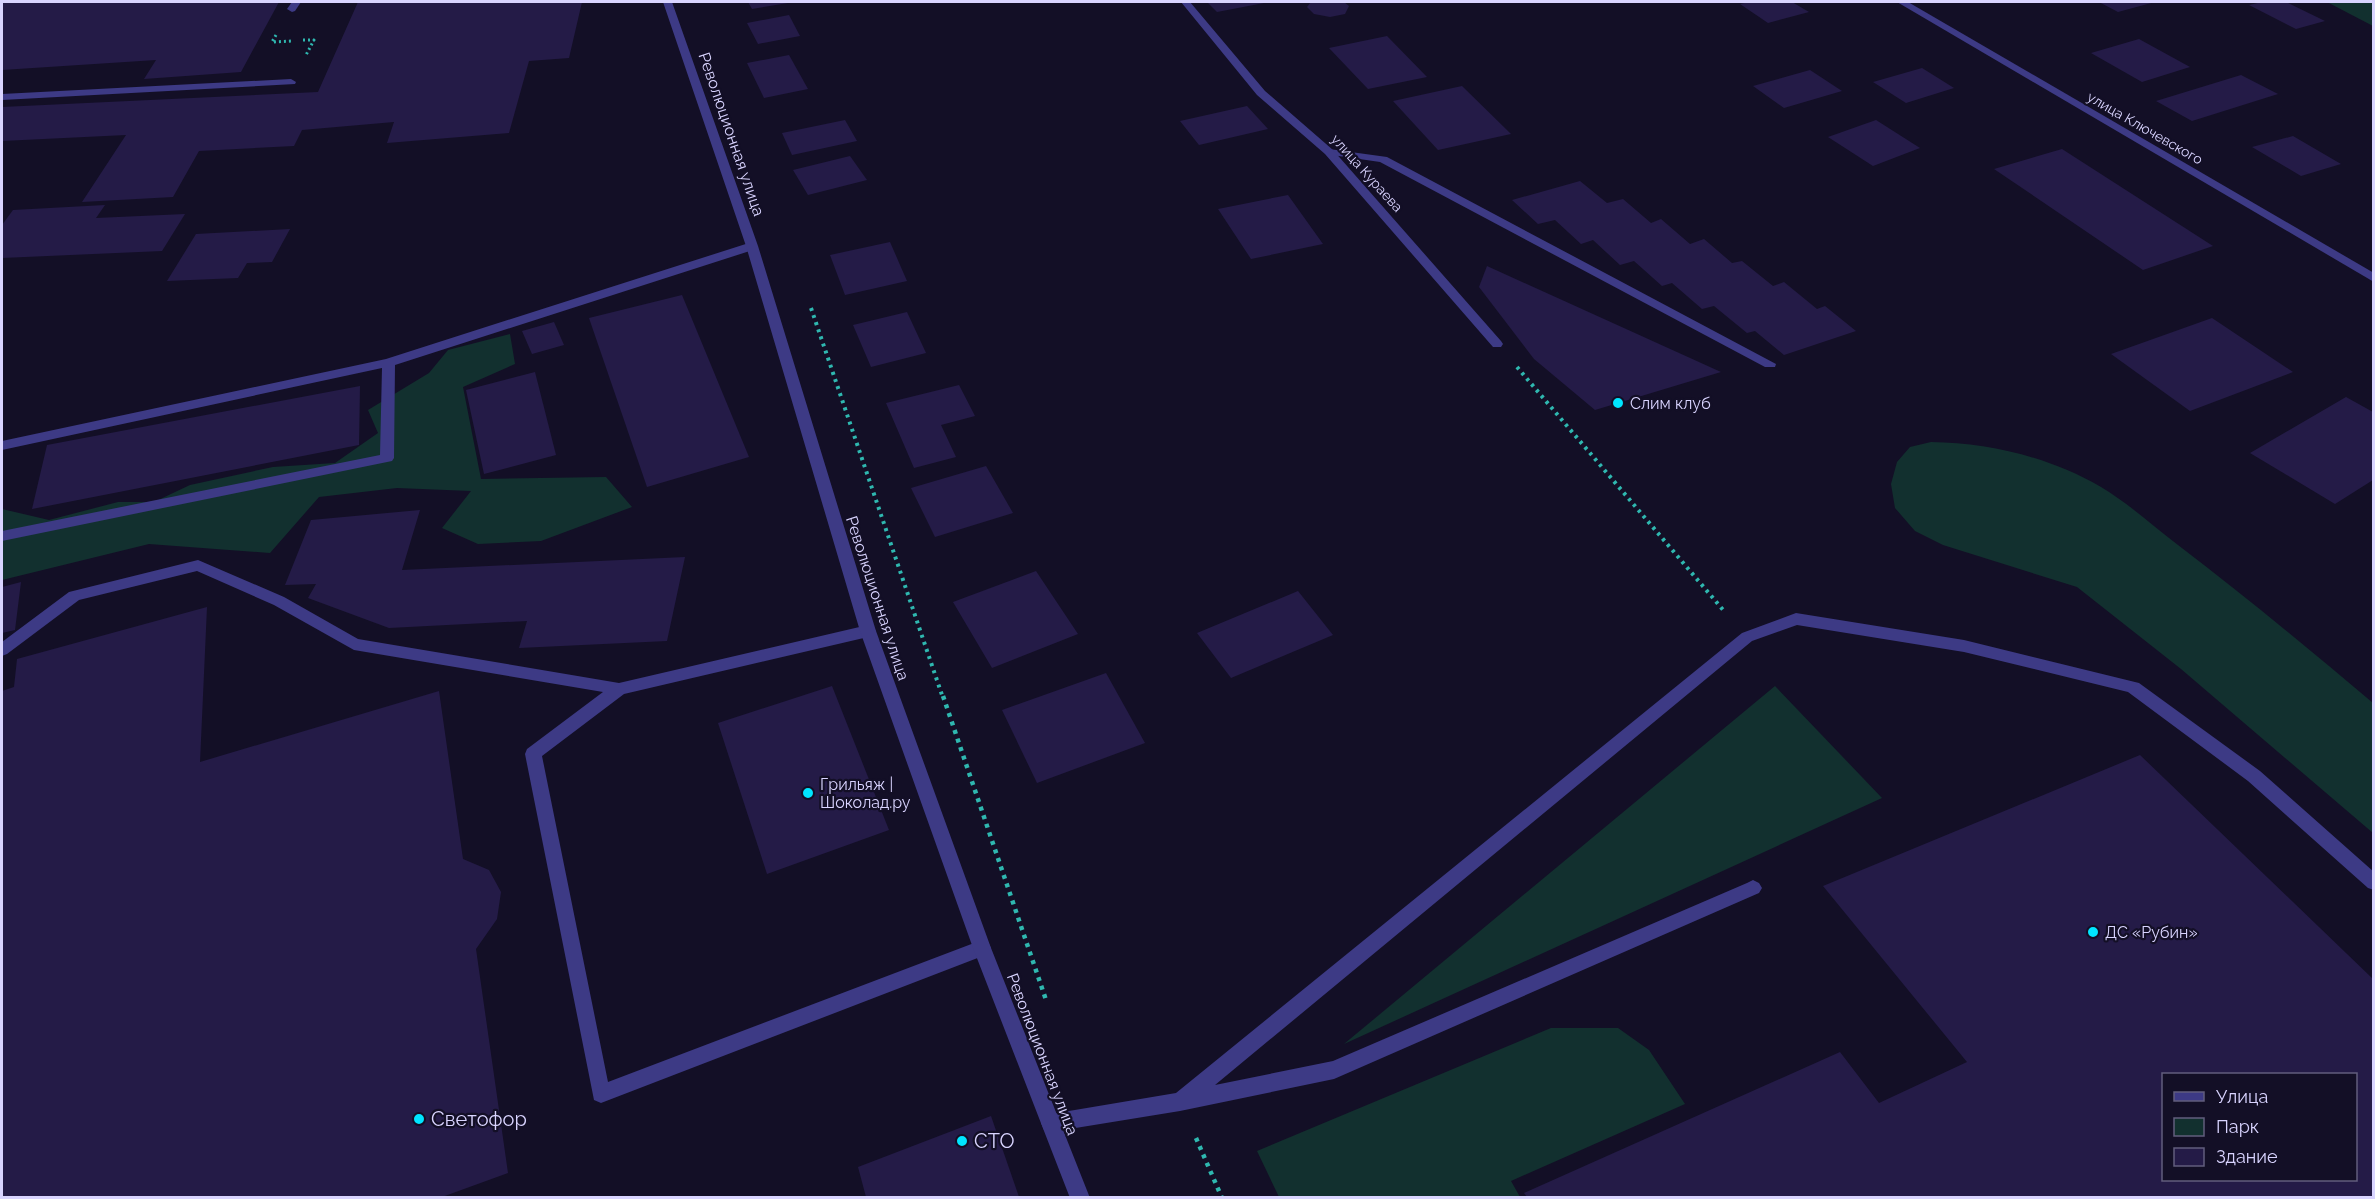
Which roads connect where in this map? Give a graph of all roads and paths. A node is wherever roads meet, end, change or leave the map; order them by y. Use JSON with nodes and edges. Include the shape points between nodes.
{"nodes":[{"id":1,"x":667,"y":2,"type":"edge"},
{"id":2,"x":1185,"y":2,"type":"edge"},
{"id":3,"x":1902,"y":2,"type":"edge"},
{"id":4,"x":294,"y":5,"type":"edge"},
{"id":5,"x":291,"y":82,"type":"joint"},
{"id":6,"x":2,"y":97,"type":"edge"},
{"id":7,"x":1329,"y":152,"type":"junction"},
{"id":8,"x":752,"y":246,"type":"junction"},
{"id":9,"x":2373,"y":278,"type":"edge"},
{"id":10,"x":808,"y":302,"type":"dead end"},
{"id":11,"x":1497,"y":344,"type":"joint"},
{"id":12,"x":389,"y":363,"type":"junction"},
{"id":13,"x":1770,"y":364,"type":"dead end"},
{"id":14,"x":2,"y":445,"type":"edge"},
{"id":15,"x":2,"y":536,"type":"edge"},
{"id":16,"x":868,"y":631,"type":"junction"},
{"id":17,"x":1747,"y":637,"type":"junction"},
{"id":18,"x":2,"y":650,"type":"edge"},
{"id":19,"x":619,"y":689,"type":"junction"},
{"id":20,"x":2373,"y":883,"type":"edge"},
{"id":21,"x":1753,"y":888,"type":"dead end"},
{"id":22,"x":982,"y":948,"type":"junction"},
{"id":23,"x":1047,"y":1004,"type":"dead end"},
{"id":24,"x":1180,"y":1102,"type":"junction"},
{"id":25,"x":1051,"y":1123,"type":"junction"},
{"id":26,"x":1080,"y":1197,"type":"edge"},
{"id":27,"x":1222,"y":1197,"type":"edge"}],
"edges":[{"from":1,"to":8,"type":"street","name":"Революционная улица"},
{"from":2,"to":7,"type":"street","name":"улица Кураева","via":[[1261,93]]},
{"from":3,"to":9,"type":"street","name":"улица Ключевского"},
{"from":4,"to":5,"type":"path","via":[[272,42],[314,40]]},
{"from":5,"to":6,"type":"street"},
{"from":7,"to":11,"type":"street","name":"улица Кураева"},
{"from":7,"to":13,"type":"street","via":[[1383,159]]},
{"from":8,"to":12,"type":"street"},
{"from":8,"to":16,"type":"street","name":"Революционная улица"},
{"from":10,"to":23,"type":"path"},
{"from":11,"to":17,"type":"path"},
{"from":12,"to":14,"type":"street"},
{"from":12,"to":15,"type":"street","via":[[387,458]]},
{"from":16,"to":19,"type":"street"},
{"from":16,"to":22,"type":"street","name":"Революционная улица"},
{"from":17,"to":20,"type":"street","via":[[1796,619],[1964,646],[2133,687],[2254,776]]},
{"from":17,"to":24,"type":"street"},
{"from":18,"to":19,"type":"street","via":[[74,596],[198,565],[279,601],[354,644]]},
{"from":19,"to":22,"type":"street","via":[[533,754],[602,1094]]},
{"from":21,"to":24,"type":"street","via":[[1334,1070]]},
{"from":22,"to":25,"type":"street","name":"Революционная улица"},
{"from":24,"to":25,"type":"street"},
{"from":24,"to":27,"type":"path"},
{"from":25,"to":26,"type":"street","name":"Революционная улица"}]}
